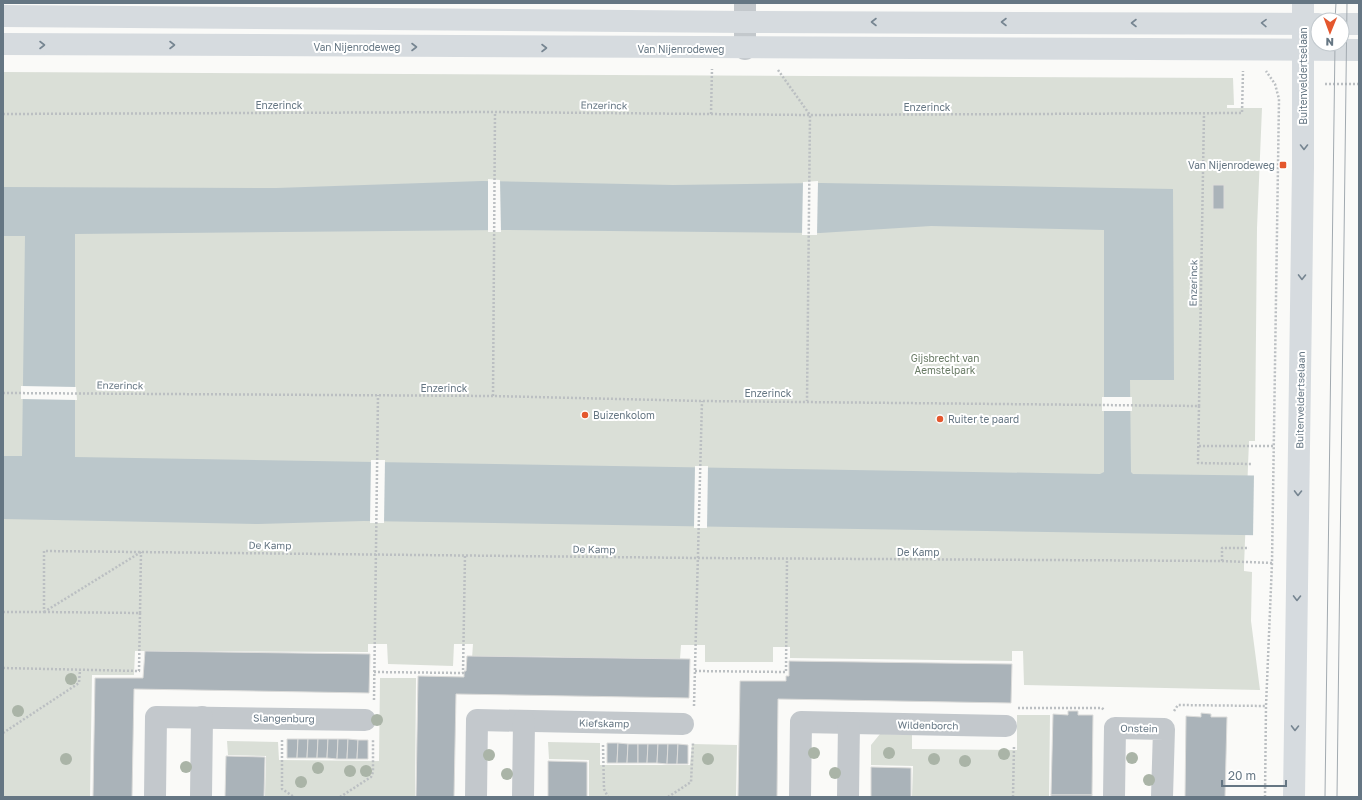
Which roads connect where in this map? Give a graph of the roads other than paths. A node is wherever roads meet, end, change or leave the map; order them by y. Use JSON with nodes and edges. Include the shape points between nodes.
{"nodes":[{"id":1,"x":745,"y":12,"type":"edge"},
{"id":2,"x":3,"y":16,"type":"edge"},
{"id":3,"x":1308,"y":17,"type":"edge"},
{"id":4,"x":3,"y":44,"type":"edge"},
{"id":5,"x":745,"y":49,"type":"junction"},
{"id":6,"x":1303,"y":50,"type":"junction"},
{"id":7,"x":1359,"y":50,"type":"edge"},
{"id":8,"x":202,"y":718,"type":"junction"},
{"id":9,"x":369,"y":720,"type":"road end"},
{"id":10,"x":524,"y":721,"type":"junction"},
{"id":11,"x":849,"y":723,"type":"junction"},
{"id":12,"x":688,"y":724,"type":"road end"},
{"id":13,"x":1012,"y":725,"type":"road end"},
{"id":14,"x":155,"y":797,"type":"edge"},
{"id":15,"x":201,"y":797,"type":"edge"},
{"id":16,"x":476,"y":797,"type":"edge"},
{"id":17,"x":523,"y":797,"type":"edge"},
{"id":18,"x":800,"y":797,"type":"edge"},
{"id":19,"x":848,"y":797,"type":"edge"},
{"id":20,"x":1114,"y":797,"type":"edge"},
{"id":21,"x":1162,"y":797,"type":"edge"},
{"id":22,"x":1294,"y":797,"type":"edge"}],
"edges":[{"from":1,"to":2,"type":"main road"},
{"from":3,"to":1,"type":"main road","one_way":true},
{"from":1,"to":5,"type":"street"},
{"from":3,"to":6,"type":"main road","name":"Buitenveldertselaan"},
{"from":4,"to":5,"type":"main road","name":"Van Nijenrodeweg","one_way":true},
{"from":5,"to":6,"type":"main road","name":"Van Nijenrodeweg"},
{"from":6,"to":7,"type":"main road","name":"Van Nijenrodeweg"},
{"from":6,"to":22,"type":"main road","name":"Buitenveldertselaan","one_way":true,"via":[[1304,159]]},
{"from":8,"to":9,"type":"street","name":"Slangenburg"},
{"from":8,"to":14,"type":"street","name":"Slangenburg","via":[[156,717]]},
{"from":8,"to":15,"type":"street"},
{"from":10,"to":12,"type":"street","name":"Kiefskamp"},
{"from":10,"to":16,"type":"street","name":"Kiefskamp","via":[[477,720]]},
{"from":10,"to":17,"type":"street"},
{"from":11,"to":13,"type":"street","name":"Wildenborch"},
{"from":11,"to":18,"type":"street","name":"Wildenborch","via":[[801,722]]},
{"from":11,"to":19,"type":"street"},
{"from":20,"to":21,"type":"street","name":"Onstein","via":[[1115,728],[1164,728]]}]}
